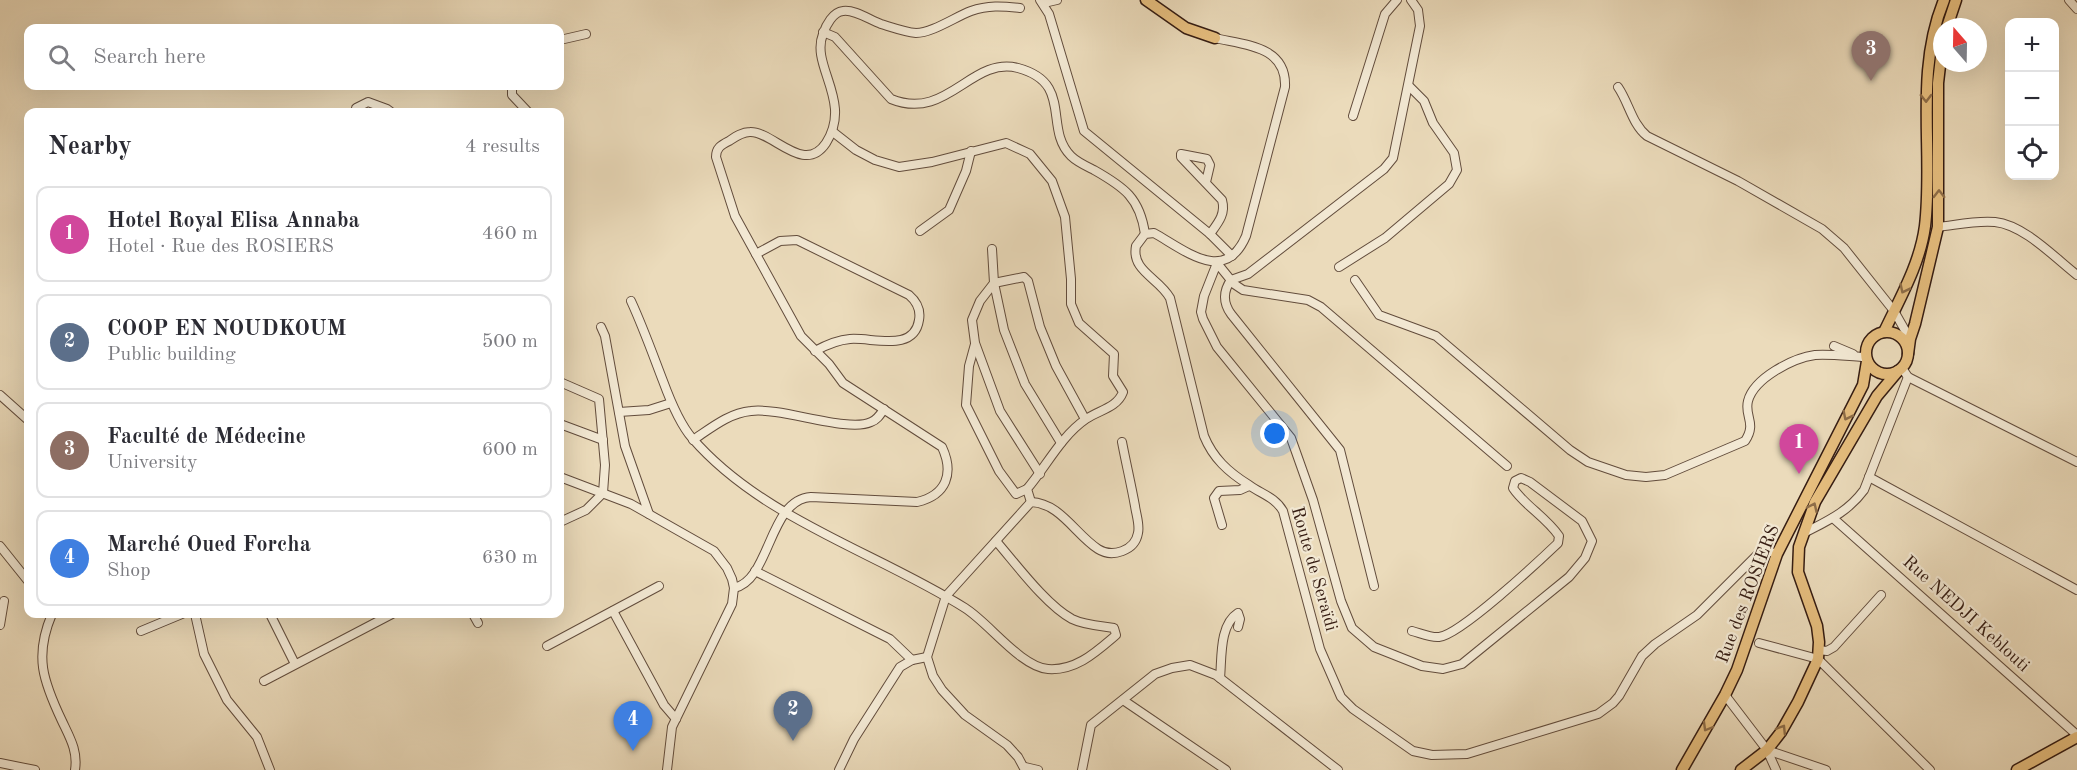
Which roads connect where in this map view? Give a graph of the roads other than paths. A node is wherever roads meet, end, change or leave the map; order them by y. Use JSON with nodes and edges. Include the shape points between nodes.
{"nodes":[{"id":1,"x":1057,"y":0,"type":"edge"},
{"id":2,"x":1396,"y":0,"type":"edge"},
{"id":3,"x":1411,"y":0,"type":"edge"},
{"id":4,"x":1944,"y":0,"type":"edge"},
{"id":5,"x":1956,"y":0,"type":"edge"},
{"id":6,"x":2069,"y":0,"type":"edge"},
{"id":7,"x":1152,"y":1,"type":"edge"},
{"id":8,"x":1042,"y":2,"type":"edge"},
{"id":9,"x":1020,"y":8,"type":"dead end"},
{"id":10,"x":2077,"y":9,"type":"edge"},
{"id":11,"x":1950,"y":18,"type":"edge"},
{"id":12,"x":823,"y":32,"type":"junction"},
{"id":13,"x":586,"y":34,"type":"dead end"},
{"id":14,"x":1215,"y":38,"type":"joint"},
{"id":15,"x":564,"y":39,"type":"edge"},
{"id":16,"x":1939,"y":72,"type":"edge"},
{"id":17,"x":1409,"y":86,"type":"junction"},
{"id":18,"x":1618,"y":87,"type":"dead end"},
{"id":19,"x":512,"y":90,"type":"edge"},
{"id":20,"x":356,"y":108,"type":"edge"},
{"id":21,"x":384,"y":108,"type":"edge"},
{"id":22,"x":524,"y":108,"type":"edge"},
{"id":23,"x":1353,"y":116,"type":"dead end"},
{"id":24,"x":833,"y":132,"type":"junction"},
{"id":25,"x":971,"y":151,"type":"junction"},
{"id":26,"x":1206,"y":182,"type":"dead end"},
{"id":27,"x":1938,"y":227,"type":"junction"},
{"id":28,"x":920,"y":231,"type":"dead end"},
{"id":29,"x":1146,"y":234,"type":"junction"},
{"id":30,"x":1210,"y":234,"type":"junction"},
{"id":31,"x":992,"y":249,"type":"dead end"},
{"id":32,"x":756,"y":254,"type":"junction"},
{"id":33,"x":1232,"y":256,"type":"junction"},
{"id":34,"x":1217,"y":263,"type":"junction"},
{"id":35,"x":1339,"y":267,"type":"dead end"},
{"id":36,"x":2077,"y":275,"type":"edge"},
{"id":37,"x":1231,"y":279,"type":"junction"},
{"id":38,"x":1355,"y":280,"type":"dead end"},
{"id":39,"x":994,"y":283,"type":"junction"},
{"id":40,"x":631,"y":301,"type":"dead end"},
{"id":41,"x":1894,"y":311,"type":"junction"},
{"id":42,"x":601,"y":327,"type":"dead end"},
{"id":43,"x":1884,"y":332,"type":"junction"},
{"id":44,"x":1910,"y":339,"type":"junction"},
{"id":45,"x":975,"y":343,"type":"junction"},
{"id":46,"x":1834,"y":346,"type":"dead end"},
{"id":47,"x":815,"y":351,"type":"junction"},
{"id":48,"x":1908,"y":354,"type":"junction"},
{"id":49,"x":1865,"y":359,"type":"junction"},
{"id":50,"x":1903,"y":372,"type":"junction"},
{"id":51,"x":564,"y":384,"type":"edge"},
{"id":52,"x":0,"y":395,"type":"edge"},
{"id":53,"x":671,"y":403,"type":"junction"},
{"id":54,"x":884,"y":409,"type":"junction"},
{"id":55,"x":619,"y":412,"type":"junction"},
{"id":56,"x":24,"y":416,"type":"edge"},
{"id":57,"x":1085,"y":419,"type":"junction"},
{"id":58,"x":564,"y":425,"type":"edge"},
{"id":59,"x":603,"y":440,"type":"junction"},
{"id":60,"x":693,"y":440,"type":"junction"},
{"id":61,"x":1122,"y":442,"type":"dead end"},
{"id":62,"x":1061,"y":443,"type":"junction"},
{"id":63,"x":2077,"y":462,"type":"edge"},
{"id":64,"x":1507,"y":466,"type":"dead end"},
{"id":65,"x":1040,"y":474,"type":"junction"},
{"id":66,"x":1869,"y":477,"type":"junction"},
{"id":67,"x":564,"y":478,"type":"edge"},
{"id":68,"x":1249,"y":486,"type":"junction"},
{"id":69,"x":1026,"y":489,"type":"junction"},
{"id":70,"x":603,"y":493,"type":"junction"},
{"id":71,"x":1031,"y":502,"type":"junction"},
{"id":72,"x":785,"y":512,"type":"junction"},
{"id":73,"x":649,"y":514,"type":"junction"},
{"id":74,"x":1833,"y":518,"type":"junction"},
{"id":75,"x":564,"y":520,"type":"edge"},
{"id":76,"x":1222,"y":525,"type":"dead end"},
{"id":77,"x":1804,"y":533,"type":"junction"},
{"id":78,"x":996,"y":541,"type":"junction"},
{"id":79,"x":0,"y":546,"type":"edge"},
{"id":80,"x":1777,"y":554,"type":"junction"},
{"id":81,"x":754,"y":571,"type":"junction"},
{"id":82,"x":24,"y":576,"type":"edge"},
{"id":83,"x":659,"y":586,"type":"dead end"},
{"id":84,"x":1374,"y":586,"type":"dead end"},
{"id":85,"x":734,"y":588,"type":"junction"},
{"id":86,"x":2077,"y":590,"type":"edge"},
{"id":87,"x":1881,"y":595,"type":"dead end"},
{"id":88,"x":946,"y":596,"type":"junction"},
{"id":89,"x":4,"y":601,"type":"dead end"},
{"id":90,"x":613,"y":611,"type":"junction"},
{"id":91,"x":51,"y":618,"type":"edge"},
{"id":92,"x":172,"y":618,"type":"edge"},
{"id":93,"x":196,"y":618,"type":"edge"},
{"id":94,"x":272,"y":618,"type":"edge"},
{"id":95,"x":384,"y":618,"type":"edge"},
{"id":96,"x":475,"y":618,"type":"edge"},
{"id":97,"x":478,"y":623,"type":"dead end"},
{"id":98,"x":0,"y":625,"type":"edge"},
{"id":99,"x":1238,"y":627,"type":"dead end"},
{"id":100,"x":141,"y":631,"type":"dead end"},
{"id":101,"x":1412,"y":631,"type":"dead end"},
{"id":102,"x":1759,"y":643,"type":"dead end"},
{"id":103,"x":547,"y":646,"type":"dead end"},
{"id":104,"x":1818,"y":654,"type":"junction"},
{"id":105,"x":927,"y":657,"type":"junction"},
{"id":106,"x":912,"y":660,"type":"junction"},
{"id":107,"x":295,"y":664,"type":"junction"},
{"id":108,"x":1220,"y":678,"type":"junction"},
{"id":109,"x":264,"y":681,"type":"dead end"},
{"id":110,"x":1725,"y":695,"type":"junction"},
{"id":111,"x":1123,"y":700,"type":"junction"},
{"id":112,"x":675,"y":720,"type":"junction"},
{"id":113,"x":2077,"y":736,"type":"edge"},
{"id":114,"x":1767,"y":750,"type":"junction"},
{"id":115,"x":0,"y":763,"type":"edge"},
{"id":116,"x":1214,"y":766,"type":"edge"},
{"id":117,"x":1025,"y":768,"type":"edge"},
{"id":118,"x":35,"y":770,"type":"edge"},
{"id":119,"x":75,"y":770,"type":"edge"},
{"id":120,"x":270,"y":770,"type":"edge"},
{"id":121,"x":667,"y":770,"type":"edge"},
{"id":122,"x":839,"y":770,"type":"edge"},
{"id":123,"x":1038,"y":770,"type":"edge"},
{"id":124,"x":1082,"y":770,"type":"edge"},
{"id":125,"x":1226,"y":770,"type":"edge"},
{"id":126,"x":1338,"y":770,"type":"edge"},
{"id":127,"x":1682,"y":770,"type":"edge"},
{"id":128,"x":1741,"y":770,"type":"edge"},
{"id":129,"x":1776,"y":770,"type":"edge"},
{"id":130,"x":1826,"y":770,"type":"edge"},
{"id":131,"x":1930,"y":770,"type":"edge"},
{"id":132,"x":2017,"y":770,"type":"edge"}],
"edges":[{"from":1,"to":8,"type":"street"},
{"from":2,"to":23,"type":"street","via":[[1385,14]]},
{"from":3,"to":17,"type":"street","via":[[1418,10],[1420,26]]},
{"from":4,"to":41,"type":"main road","one_way":true,"via":[[1935,28],[1926,89],[1925,229],[1913,271]]},
{"from":5,"to":11,"type":"main road"},
{"from":6,"to":10,"type":"street"},
{"from":7,"to":14,"type":"main road","via":[[1186,28]]},
{"from":8,"to":30,"type":"street","via":[[1084,131]]},
{"from":9,"to":12,"type":"street","via":[[997,5],[972,11],[918,33],[842,11]]},
{"from":12,"to":24,"type":"street","via":[[821,56],[836,115]]},
{"from":12,"to":29,"type":"street","via":[[835,37],[891,99],[902,103],[925,104],[936,100],[993,69],[1016,68],[1035,75],[1054,97],[1066,150],[1130,195]]},
{"from":13,"to":15,"type":"street"},
{"from":14,"to":33,"type":"street","via":[[1271,53],[1281,65],[1285,80],[1246,236]]},
{"from":27,"to":16,"type":"main road","one_way":true},
{"from":17,"to":35,"type":"street","via":[[1424,101],[1433,123],[1454,153],[1455,177],[1386,238]]},
{"from":17,"to":37,"type":"street","via":[[1393,158],[1384,169],[1248,274]]},
{"from":18,"to":41,"type":"street","via":[[1640,130],[1822,229],[1844,248]]},
{"from":19,"to":22,"type":"street"},
{"from":20,"to":21,"type":"street","via":[[368,102]]},
{"from":24,"to":25,"type":"street","via":[[856,150],[899,167]]},
{"from":24,"to":32,"type":"street","via":[[823,148],[811,153],[792,152],[752,132],[720,145],[716,157],[735,216]]},
{"from":25,"to":28,"type":"street","via":[[949,210]]},
{"from":25,"to":57,"type":"street","via":[[1006,143],[1030,154],[1052,182],[1065,217],[1071,304],[1079,323],[1114,354],[1113,376],[1123,392],[1116,404]]},
{"from":26,"to":30,"type":"street","via":[[1224,207]]},
{"from":27,"to":36,"type":"street","via":[[1982,222],[2005,224],[2026,235]]},
{"from":27,"to":44,"type":"main road"},
{"from":29,"to":34,"type":"street","via":[[1154,233],[1205,261]]},
{"from":29,"to":68,"type":"street","name":"Route de Seraïdi","via":[[1136,246],[1136,261],[1170,298],[1204,436],[1216,459]]},
{"from":30,"to":33,"type":"street"},
{"from":31,"to":39,"type":"street"},
{"from":32,"to":47,"type":"street","via":[[801,336]]},
{"from":32,"to":47,"type":"street","via":[[780,241],[797,240],[909,295],[917,304],[919,322],[904,339],[852,339]]},
{"from":33,"to":34,"type":"street"},
{"from":34,"to":37,"type":"street"},
{"from":34,"to":101,"type":"street","via":[[1202,304],[1206,327],[1217,347],[1291,438],[1341,601],[1352,628],[1374,646],[1422,666],[1443,669],[1462,664],[1569,577],[1586,558],[1592,541],[1582,522],[1530,482],[1521,478],[1515,481],[1513,488],[1518,496],[1553,527],[1559,536],[1557,543],[1448,635],[1437,638]]},
{"from":37,"to":64,"type":"street","via":[[1243,290],[1308,300],[1321,307]]},
{"from":37,"to":84,"type":"street","via":[[1224,297],[1227,309],[1340,450]]},
{"from":38,"to":49,"type":"street","via":[[1379,315],[1436,336],[1570,450],[1588,462],[1626,475],[1665,475],[1745,441],[1752,427],[1747,403],[1751,394],[1766,377],[1790,363],[1814,355]]},
{"from":39,"to":45,"type":"street","via":[[972,320]]},
{"from":39,"to":57,"type":"street","via":[[1024,277],[1028,281],[1056,366]]},
{"from":39,"to":62,"type":"street","via":[[1004,330],[1025,384]]},
{"from":40,"to":53,"type":"street"},
{"from":41,"to":43,"type":"main road"},
{"from":41,"to":44,"type":"street"},
{"from":42,"to":55,"type":"street"},
{"from":43,"to":48,"type":"main road","via":[[1898,335]]},
{"from":43,"to":49,"type":"main road","via":[[1871,339]]},
{"from":44,"to":48,"type":"main road"},
{"from":45,"to":65,"type":"street","via":[[1000,411]]},
{"from":45,"to":69,"type":"street","via":[[966,405],[1004,479],[1016,494]]},
{"from":46,"to":49,"type":"street"},
{"from":47,"to":54,"type":"street","via":[[843,383]]},
{"from":48,"to":50,"type":"main road"},
{"from":49,"to":50,"type":"main road","via":[[1880,374]]},
{"from":49,"to":80,"type":"main road","name":"Rue des ROSIERS","one_way":true,"via":[[1863,385]]},
{"from":50,"to":63,"type":"street"},
{"from":50,"to":66,"type":"street"},
{"from":77,"to":50,"type":"main road","one_way":true,"via":[[1812,509],[1877,396]]},
{"from":51,"to":59,"type":"street","via":[[599,399]]},
{"from":52,"to":56,"type":"street"},
{"from":53,"to":55,"type":"street","via":[[649,410]]},
{"from":53,"to":60,"type":"street"},
{"from":54,"to":60,"type":"street","via":[[876,420],[863,424],[751,411],[730,416]]},
{"from":54,"to":72,"type":"street","via":[[942,447],[947,458],[943,488],[931,499],[917,502],[805,498],[794,502]]},
{"from":55,"to":73,"type":"street"},
{"from":57,"to":62,"type":"street"},
{"from":58,"to":59,"type":"street"},
{"from":59,"to":70,"type":"street"},
{"from":60,"to":72,"type":"street","via":[[743,487]]},
{"from":61,"to":71,"type":"street","via":[[1137,518],[1138,534],[1132,546],[1118,553],[1099,550],[1054,510]]},
{"from":62,"to":65,"type":"street"},
{"from":65,"to":69,"type":"street"},
{"from":66,"to":74,"type":"street","via":[[1856,502]]},
{"from":66,"to":86,"type":"street"},
{"from":67,"to":70,"type":"street"},
{"from":68,"to":76,"type":"street","via":[[1219,491],[1214,498]]},
{"from":68,"to":80,"type":"street","name":"Route de Seraïdi","via":[[1272,498],[1283,511],[1320,648],[1341,697],[1413,751],[1432,755],[1467,754],[1606,709],[1619,696],[1642,656],[1655,644],[1697,615],[1758,554]]},
{"from":69,"to":71,"type":"street"},
{"from":70,"to":73,"type":"street"},
{"from":70,"to":75,"type":"street","via":[[586,510]]},
{"from":71,"to":78,"type":"street"},
{"from":72,"to":81,"type":"street"},
{"from":72,"to":88,"type":"street"},
{"from":73,"to":85,"type":"street","via":[[714,551],[727,568]]},
{"from":74,"to":77,"type":"street"},
{"from":74,"to":113,"type":"street","name":"Rue NEDJI Keblouti"},
{"from":77,"to":104,"type":"main road","via":[[1798,572],[1817,626]]},
{"from":78,"to":88,"type":"street"},
{"from":78,"to":88,"type":"street","via":[[1063,613],[1074,620],[1114,628],[1116,635],[1089,658],[1065,668],[1047,669],[1032,665],[975,614]]},
{"from":79,"to":82,"type":"street"},
{"from":80,"to":110,"type":"main road","name":"Rue des ROSIERS"},
{"from":81,"to":85,"type":"street","via":[[745,583]]},
{"from":81,"to":106,"type":"street","via":[[890,639]]},
{"from":83,"to":90,"type":"street"},
{"from":85,"to":112,"type":"street","via":[[729,612]]},
{"from":87,"to":104,"type":"street","via":[[1834,647]]},
{"from":88,"to":105,"type":"street"},
{"from":89,"to":98,"type":"street"},
{"from":90,"to":103,"type":"street"},
{"from":90,"to":112,"type":"street"},
{"from":91,"to":119,"type":"street","via":[[42,642],[41,663],[73,745]]},
{"from":92,"to":100,"type":"street"},
{"from":93,"to":120,"type":"street","via":[[204,654],[227,700],[257,737]]},
{"from":94,"to":107,"type":"street"},
{"from":95,"to":107,"type":"street"},
{"from":96,"to":97,"type":"street"},
{"from":99,"to":108,"type":"street","via":[[1238,613],[1224,632]]},
{"from":102,"to":104,"type":"street"},
{"from":114,"to":104,"type":"main road","one_way":true,"via":[[1798,702]]},
{"from":104,"to":131,"type":"street"},
{"from":105,"to":106,"type":"street"},
{"from":105,"to":117,"type":"street","via":[[938,683],[965,715],[1007,745]]},
{"from":106,"to":122,"type":"street","via":[[900,667],[890,682]]},
{"from":107,"to":109,"type":"street"},
{"from":108,"to":111,"type":"street","via":[[1190,665],[1172,668],[1155,674]]},
{"from":108,"to":126,"type":"street"},
{"from":110,"to":114,"type":"street"},
{"from":110,"to":127,"type":"main road","name":"Rue des ROSIERS","one_way":true},
{"from":111,"to":116,"type":"street"},
{"from":111,"to":124,"type":"street","via":[[1091,725]]},
{"from":112,"to":121,"type":"street"},
{"from":113,"to":132,"type":"main road"},
{"from":114,"to":128,"type":"main road"},
{"from":114,"to":129,"type":"street"},
{"from":114,"to":130,"type":"street"},
{"from":115,"to":118,"type":"street"},
{"from":116,"to":125,"type":"street"},
{"from":117,"to":123,"type":"street"}]}
